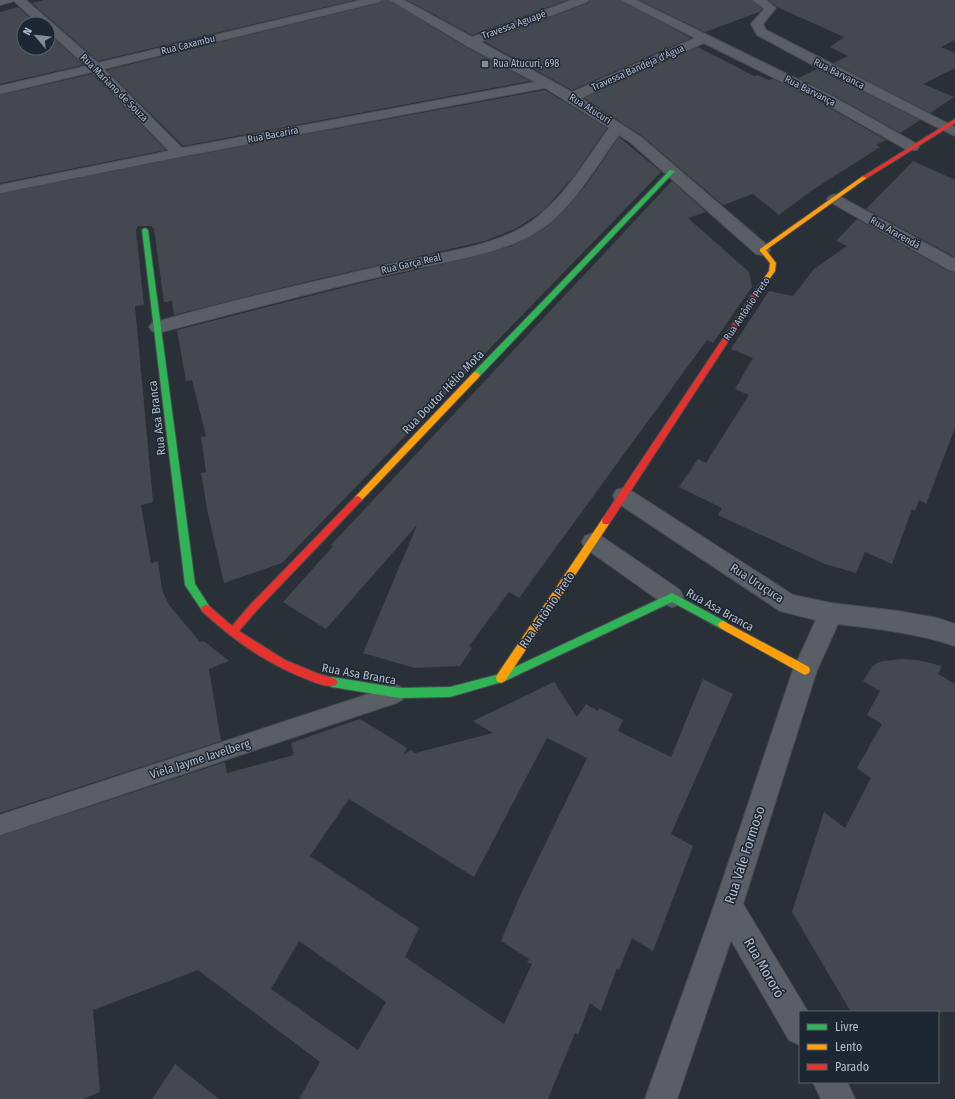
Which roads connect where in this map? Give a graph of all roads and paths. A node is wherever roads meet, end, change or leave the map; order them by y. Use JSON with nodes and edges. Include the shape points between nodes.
{"nodes":[{"id":1,"x":9,"y":0,"type":"edge"},
{"id":2,"x":19,"y":0,"type":"edge"},
{"id":3,"x":375,"y":0,"type":"edge"},
{"id":4,"x":396,"y":0,"type":"edge"},
{"id":5,"x":583,"y":0,"type":"edge"},
{"id":6,"x":627,"y":0,"type":"edge"},
{"id":7,"x":759,"y":0,"type":"edge"},
{"id":8,"x":0,"y":2,"type":"edge"},
{"id":9,"x":37,"y":16,"type":"edge"},
{"id":10,"x":56,"y":33,"type":"edge"},
{"id":11,"x":705,"y":38,"type":"junction"},
{"id":12,"x":469,"y":42,"type":"junction"},
{"id":13,"x":96,"y":67,"type":"junction"},
{"id":14,"x":546,"y":84,"type":"junction"},
{"id":15,"x":0,"y":90,"type":"edge"},
{"id":16,"x":571,"y":97,"type":"junction"},
{"id":17,"x":618,"y":127,"type":"junction"},
{"id":18,"x":948,"y":128,"type":"edge"},
{"id":19,"x":915,"y":145,"type":"junction"},
{"id":20,"x":179,"y":153,"type":"junction"},
{"id":21,"x":672,"y":171,"type":"junction"},
{"id":22,"x":0,"y":189,"type":"edge"},
{"id":23,"x":835,"y":199,"type":"junction"},
{"id":24,"x":145,"y":230,"type":"dead end"},
{"id":25,"x":762,"y":250,"type":"junction"},
{"id":26,"x":955,"y":266,"type":"edge"},
{"id":27,"x":158,"y":327,"type":"junction"},
{"id":28,"x":623,"y":496,"type":"junction"},
{"id":29,"x":593,"y":542,"type":"junction"},
{"id":30,"x":672,"y":597,"type":"junction"},
{"id":31,"x":831,"y":612,"type":"junction"},
{"id":32,"x":233,"y":632,"type":"junction"},
{"id":33,"x":955,"y":635,"type":"edge"},
{"id":34,"x":806,"y":670,"type":"junction"},
{"id":35,"x":501,"y":678,"type":"junction"},
{"id":36,"x":399,"y":693,"type":"junction"},
{"id":37,"x":0,"y":825,"type":"edge"},
{"id":38,"x":728,"y":906,"type":"junction"},
{"id":39,"x":799,"y":1027,"type":"edge"},
{"id":40,"x":831,"y":1083,"type":"edge"},
{"id":41,"x":661,"y":1099,"type":"edge"},
{"id":42,"x":839,"y":1099,"type":"edge"}],
"edges":[{"from":1,"to":8,"type":"street"},
{"from":2,"to":9,"type":"street","name":"Rua Mariano de Souza"},
{"from":3,"to":13,"type":"street","name":"Rua Caxambu"},
{"from":4,"to":12,"type":"street","name":"Rua Atucuri"},
{"from":5,"to":12,"type":"street","name":"Travessa Aguapé"},
{"from":6,"to":11,"type":"street"},
{"from":7,"to":18,"type":"street","name":"Rua Barvanca","via":[[770,8],[769,13],[757,24],[761,32],[774,41]]},
{"from":10,"to":13,"type":"street","name":"Rua Mariano de Souza"},
{"from":11,"to":16,"type":"street","name":"Travessa Bandeja d'Água"},
{"from":11,"to":19,"type":"street","name":"Rua Barvança"},
{"from":12,"to":14,"type":"street","name":"Rua Atucuri"},
{"from":13,"to":15,"type":"street","name":"Rua Caxambu"},
{"from":13,"to":20,"type":"street","name":"Rua Mariano de Souza"},
{"from":14,"to":16,"type":"street","name":"Rua Atucuri"},
{"from":14,"to":20,"type":"street","name":"Rua Bacarira"},
{"from":16,"to":17,"type":"street","name":"Rua Atucuri"},
{"from":17,"to":21,"type":"street","name":"Rua Atucuri"},
{"from":17,"to":27,"type":"street","name":"Rua Garça Real","via":[[561,202],[538,224],[521,234],[473,249]]},
{"from":18,"to":19,"type":"street"},
{"from":19,"to":23,"type":"street"},
{"from":20,"to":22,"type":"street","name":"Rua Bacarira"},
{"from":21,"to":25,"type":"street","name":"Rua Atucuri"},
{"from":21,"to":32,"type":"street","name":"Rua Doutor Hélio Mota","via":[[260,600]]},
{"from":23,"to":25,"type":"street"},
{"from":23,"to":26,"type":"street","name":"Rua Ararendá"},
{"from":24,"to":27,"type":"street","name":"Rua Asa Branca"},
{"from":25,"to":28,"type":"street","name":"Rua Antônio Preto","via":[[773,263],[772,271]]},
{"from":27,"to":32,"type":"street","name":"Rua Asa Branca","via":[[190,585],[206,610]]},
{"from":28,"to":29,"type":"street","name":"Rua Antônio Preto"},
{"from":28,"to":31,"type":"street","name":"Rua Uruçuca","via":[[779,599],[800,608]]},
{"from":29,"to":30,"type":"street"},
{"from":29,"to":35,"type":"street","name":"Rua Antônio Preto"},
{"from":30,"to":34,"type":"street","name":"Rua Asa Branca"},
{"from":30,"to":35,"type":"street","name":"Rua Asa Branca"},
{"from":31,"to":33,"type":"street","name":"Rua Uruçuca","via":[[898,621]]},
{"from":31,"to":34,"type":"street","name":"Rua Vale Formoso"},
{"from":32,"to":36,"type":"street","name":"Rua Asa Branca","via":[[276,661],[318,680]]},
{"from":34,"to":38,"type":"street","name":"Rua Vale Formoso"},
{"from":35,"to":36,"type":"street","name":"Rua Asa Branca","via":[[450,692]]},
{"from":36,"to":37,"type":"lane","name":"Viela Jayme Iavelberg"},
{"from":38,"to":39,"type":"street","name":"Rua Mororó"},
{"from":38,"to":41,"type":"street","name":"Rua Vale Formoso"},
{"from":40,"to":42,"type":"street"}]}
